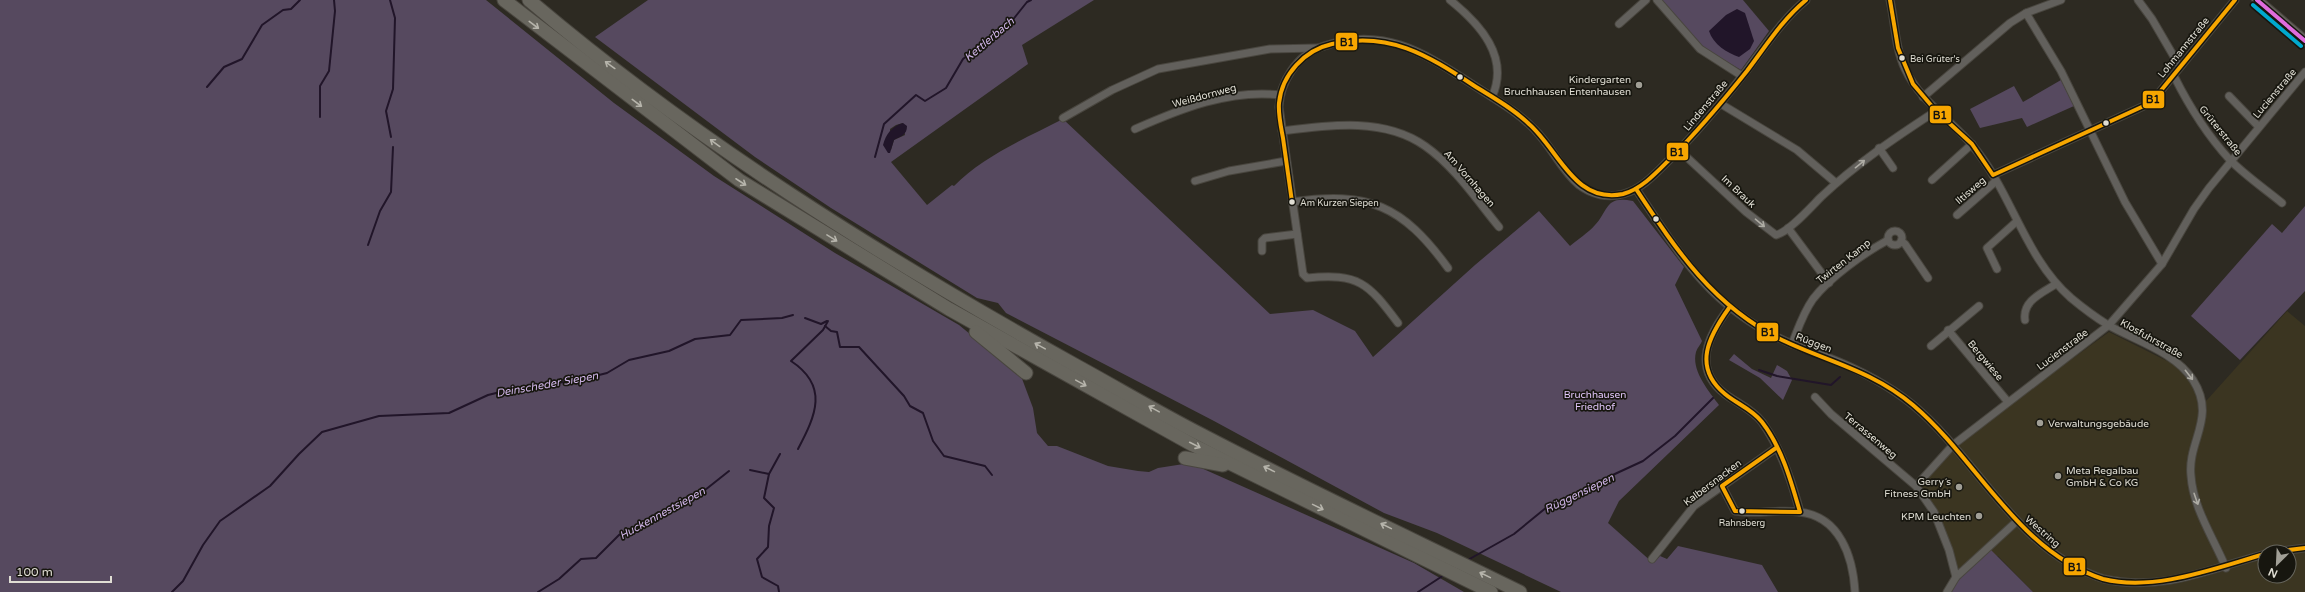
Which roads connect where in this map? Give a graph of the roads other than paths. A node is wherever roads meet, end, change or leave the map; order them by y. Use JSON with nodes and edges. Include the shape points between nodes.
{"nodes":[{"id":1,"x":504,"y":0,"type":"edge"},
{"id":2,"x":529,"y":0,"type":"edge"},
{"id":3,"x":543,"y":0,"type":"edge"},
{"id":4,"x":1450,"y":0,"type":"edge"},
{"id":5,"x":1646,"y":0,"type":"edge"},
{"id":6,"x":1657,"y":0,"type":"edge"},
{"id":7,"x":1806,"y":0,"type":"edge"},
{"id":8,"x":1890,"y":0,"type":"edge"},
{"id":9,"x":2060,"y":0,"type":"edge"},
{"id":10,"x":2138,"y":0,"type":"edge"},
{"id":11,"x":2235,"y":0,"type":"edge"},
{"id":12,"x":2257,"y":0,"type":"edge"},
{"id":13,"x":2026,"y":13,"type":"junction"},
{"id":14,"x":1619,"y":24,"type":"dead end"},
{"id":15,"x":2305,"y":40,"type":"edge"},
{"id":16,"x":580,"y":44,"type":"junction"},
{"id":17,"x":1318,"y":48,"type":"junction"},
{"id":18,"x":2180,"y":67,"type":"junction"},
{"id":19,"x":2305,"y":72,"type":"edge"},
{"id":20,"x":1742,"y":76,"type":"junction"},
{"id":21,"x":2174,"y":76,"type":"junction"},
{"id":22,"x":1280,"y":95,"type":"junction"},
{"id":23,"x":2229,"y":96,"type":"dead end"},
{"id":24,"x":1492,"y":97,"type":"junction"},
{"id":25,"x":1923,"y":97,"type":"junction"},
{"id":26,"x":1721,"y":104,"type":"junction"},
{"id":27,"x":1936,"y":111,"type":"junction"},
{"id":28,"x":1062,"y":118,"type":"dead end"},
{"id":29,"x":2259,"y":127,"type":"junction"},
{"id":30,"x":1134,"y":129,"type":"dead end"},
{"id":31,"x":2091,"y":130,"type":"junction"},
{"id":32,"x":1282,"y":131,"type":"junction"},
{"id":33,"x":1972,"y":144,"type":"junction"},
{"id":34,"x":1879,"y":148,"type":"junction"},
{"id":35,"x":1679,"y":150,"type":"junction"},
{"id":36,"x":1286,"y":161,"type":"junction"},
{"id":37,"x":2231,"y":161,"type":"junction"},
{"id":38,"x":1892,"y":168,"type":"dead end"},
{"id":39,"x":1994,"y":178,"type":"junction"},
{"id":40,"x":1932,"y":180,"type":"dead end"},
{"id":41,"x":1195,"y":181,"type":"dead end"},
{"id":42,"x":1836,"y":183,"type":"junction"},
{"id":43,"x":1636,"y":189,"type":"junction"},
{"id":44,"x":1292,"y":202,"type":"junction"},
{"id":45,"x":2282,"y":204,"type":"dead end"},
{"id":46,"x":1957,"y":215,"type":"dead end"},
{"id":47,"x":2016,"y":222,"type":"junction"},
{"id":48,"x":1499,"y":227,"type":"dead end"},
{"id":49,"x":1788,"y":228,"type":"junction"},
{"id":50,"x":1298,"y":237,"type":"junction"},
{"id":51,"x":1888,"y":240,"type":"junction"},
{"id":52,"x":1901,"y":241,"type":"junction"},
{"id":53,"x":1262,"y":251,"type":"dead end"},
{"id":54,"x":2162,"y":264,"type":"junction"},
{"id":55,"x":1448,"y":268,"type":"dead end"},
{"id":56,"x":1996,"y":270,"type":"dead end"},
{"id":57,"x":1928,"y":278,"type":"dead end"},
{"id":58,"x":1829,"y":283,"type":"junction"},
{"id":59,"x":2056,"y":284,"type":"junction"},
{"id":60,"x":1979,"y":306,"type":"dead end"},
{"id":61,"x":1729,"y":308,"type":"junction"},
{"id":62,"x":949,"y":309,"type":"junction"},
{"id":63,"x":2025,"y":320,"type":"dead end"},
{"id":64,"x":1398,"y":323,"type":"dead end"},
{"id":65,"x":2108,"y":325,"type":"junction"},
{"id":66,"x":1948,"y":330,"type":"junction"},
{"id":67,"x":1792,"y":344,"type":"junction"},
{"id":68,"x":1930,"y":346,"type":"dead end"},
{"id":69,"x":1026,"y":373,"type":"dead end"},
{"id":70,"x":1816,"y":398,"type":"dead end"},
{"id":71,"x":2008,"y":402,"type":"junction"},
{"id":72,"x":1953,"y":444,"type":"junction"},
{"id":73,"x":1776,"y":448,"type":"junction"},
{"id":74,"x":1185,"y":458,"type":"dead end"},
{"id":75,"x":1722,"y":486,"type":"junction"},
{"id":76,"x":1916,"y":486,"type":"junction"},
{"id":77,"x":1283,"y":490,"type":"junction"},
{"id":78,"x":1800,"y":512,"type":"junction"},
{"id":79,"x":2017,"y":521,"type":"junction"},
{"id":80,"x":2257,"y":557,"type":"edge"},
{"id":81,"x":1652,"y":559,"type":"dead end"},
{"id":82,"x":2226,"y":568,"type":"junction"},
{"id":83,"x":1956,"y":577,"type":"junction"},
{"id":84,"x":1491,"y":592,"type":"edge"},
{"id":85,"x":1520,"y":592,"type":"edge"},
{"id":86,"x":1855,"y":592,"type":"edge"},
{"id":87,"x":1947,"y":592,"type":"edge"}],
"edges":[{"from":1,"to":62,"type":"highway","one_way":true,"via":[[739,180]]},
{"from":2,"to":16,"type":"highway"},
{"from":3,"to":16,"type":"highway"},
{"from":4,"to":24,"type":"street","via":[[1475,23],[1492,48],[1498,71]]},
{"from":5,"to":14,"type":"street"},
{"from":6,"to":20,"type":"street","via":[[1700,49]]},
{"from":7,"to":20,"type":"street","name":"Lindenstraße","via":[[1786,20]]},
{"from":8,"to":25,"type":"street","name":"Klosfuhrstraße","via":[[1901,58],[1913,84]]},
{"from":9,"to":13,"type":"street"},
{"from":10,"to":18,"type":"street"},
{"from":11,"to":18,"type":"street","name":"Lohmannstraße"},
{"from":12,"to":15,"type":"street"},
{"from":13,"to":25,"type":"street","via":[[2000,31]]},
{"from":13,"to":31,"type":"street","via":[[2061,71]]},
{"from":85,"to":16,"type":"highway","one_way":true,"via":[[1201,435],[984,314],[866,244],[746,166]]},
{"from":17,"to":22,"type":"street","via":[[1294,67]]},
{"from":17,"to":24,"type":"street","name":"Lindenstraße","via":[[1344,42],[1377,40],[1410,47]]},
{"from":17,"to":28,"type":"street","via":[[1270,49],[1158,69],[1112,90]]},
{"from":18,"to":21,"type":"street","name":"Lohmannstraße"},
{"from":19,"to":29,"type":"street","name":"Lucienstraße"},
{"from":20,"to":26,"type":"street","name":"Lindenstraße"},
{"from":21,"to":31,"type":"street","name":"Lohmannstraße","via":[[2146,105]]},
{"from":21,"to":37,"type":"street","name":"Grüterstraße","via":[[2201,125]]},
{"from":22,"to":30,"type":"street","name":"Weißdornweg","via":[[1251,93],[1207,102]]},
{"from":22,"to":32,"type":"street"},
{"from":23,"to":29,"type":"street","name":"Lucienstraße"},
{"from":24,"to":43,"type":"street","name":"Lindenstraße","via":[[1536,130],[1565,170],[1582,187],[1609,196]]},
{"from":25,"to":27,"type":"street","name":"Klosfuhrstraße"},
{"from":26,"to":35,"type":"street","name":"Lindenstraße"},
{"from":26,"to":42,"type":"street","via":[[1797,150]]},
{"from":27,"to":33,"type":"street","name":"Klosfuhrstraße"},
{"from":27,"to":34,"type":"street"},
{"from":29,"to":37,"type":"street","name":"Lucienstraße"},
{"from":31,"to":39,"type":"street","name":"Lohmannstraße"},
{"from":31,"to":54,"type":"street","via":[[2125,202]]},
{"from":32,"to":36,"type":"street"},
{"from":32,"to":48,"type":"street","name":"Am Vornhagen","via":[[1324,125],[1353,125],[1375,127],[1413,138],[1445,163]]},
{"from":33,"to":39,"type":"street","name":"Klosfuhrstraße"},
{"from":33,"to":40,"type":"street"},
{"from":34,"to":38,"type":"street"},
{"from":42,"to":34,"type":"street","one_way":true},
{"from":35,"to":43,"type":"street","name":"Lindenstraße"},
{"from":35,"to":49,"type":"street","name":"Im Brauk","one_way":true,"via":[[1772,233],[1780,234]]},
{"from":36,"to":41,"type":"street","via":[[1229,171]]},
{"from":36,"to":44,"type":"street"},
{"from":37,"to":45,"type":"street","name":"Grüterstraße"},
{"from":37,"to":54,"type":"street","name":"Lucienstraße","via":[[2194,209]]},
{"from":39,"to":46,"type":"street","name":"Iltisweg"},
{"from":39,"to":47,"type":"street","name":"Klosfuhrstraße"},
{"from":42,"to":49,"type":"street"},
{"from":43,"to":61,"type":"street","name":"Rüggen","via":[[1696,276]]},
{"from":44,"to":50,"type":"street"},
{"from":44,"to":55,"type":"street","via":[[1327,197],[1349,198],[1385,208],[1415,228],[1431,244]]},
{"from":47,"to":56,"type":"street","via":[[1987,248]]},
{"from":47,"to":59,"type":"street","name":"Klosfuhrstraße","via":[[2038,260]]},
{"from":49,"to":58,"type":"street"},
{"from":50,"to":53,"type":"street","via":[[1265,238],[1262,241]]},
{"from":50,"to":64,"type":"street","via":[[1303,276],[1338,276],[1360,283],[1374,292]]},
{"from":51,"to":52,"type":"street","via":[[1895,245]]},
{"from":51,"to":52,"type":"street","via":[[1890,233],[1897,231],[1901,234]]},
{"from":51,"to":58,"type":"street","name":"Twirten Kamp","via":[[1865,254]]},
{"from":52,"to":57,"type":"street"},
{"from":54,"to":65,"type":"street","name":"Lucienstraße"},
{"from":58,"to":67,"type":"street","name":"Twirten Kamp","via":[[1807,308]]},
{"from":59,"to":63,"type":"street","via":[[2026,304]]},
{"from":59,"to":65,"type":"street","name":"Klosfuhrstraße","via":[[2088,312]]},
{"from":60,"to":66,"type":"street"},
{"from":61,"to":67,"type":"street","name":"Rüggen"},
{"from":61,"to":73,"type":"street","via":[[1714,328],[1709,340],[1709,372],[1721,391],[1758,417]]},
{"from":62,"to":69,"type":"highway"},
{"from":62,"to":77,"type":"highway","one_way":true,"via":[[1193,445]]},
{"from":65,"to":71,"type":"street","name":"Lucienstraße"},
{"from":65,"to":82,"type":"street","name":"Klosfuhrstraße","one_way":true,"via":[[2178,363],[2190,375],[2198,389],[2202,419],[2191,463],[2191,482],[2201,514]]},
{"from":66,"to":68,"type":"street"},
{"from":66,"to":71,"type":"street","name":"Bergwiese"},
{"from":67,"to":72,"type":"street","name":"Rüggen","via":[[1844,364],[1884,384],[1915,407]]},
{"from":70,"to":76,"type":"street","name":"Terrassenweg","via":[[1830,414]]},
{"from":71,"to":72,"type":"street","name":"Lucienstraße"},
{"from":72,"to":76,"type":"street","name":"Lucienstraße"},
{"from":72,"to":79,"type":"street","name":"Westring"},
{"from":73,"to":75,"type":"street","name":"Kalbersnacken"},
{"from":73,"to":78,"type":"street","via":[[1792,483]]},
{"from":74,"to":77,"type":"highway","via":[[1220,463],[1267,486]]},
{"from":75,"to":78,"type":"street","via":[[1735,511]]},
{"from":75,"to":81,"type":"street","name":"Kalbersnacken","via":[[1691,509]]},
{"from":76,"to":83,"type":"street","via":[[1934,512],[1949,550]]},
{"from":77,"to":84,"type":"highway","one_way":true},
{"from":78,"to":86,"type":"street","via":[[1824,522],[1842,540],[1851,557]]},
{"from":79,"to":82,"type":"street","name":"Westring","via":[[2041,544],[2066,562],[2111,582],[2148,586],[2173,584]]},
{"from":79,"to":83,"type":"street"},
{"from":80,"to":82,"type":"street","name":"Westring"},
{"from":83,"to":87,"type":"street"}]}
